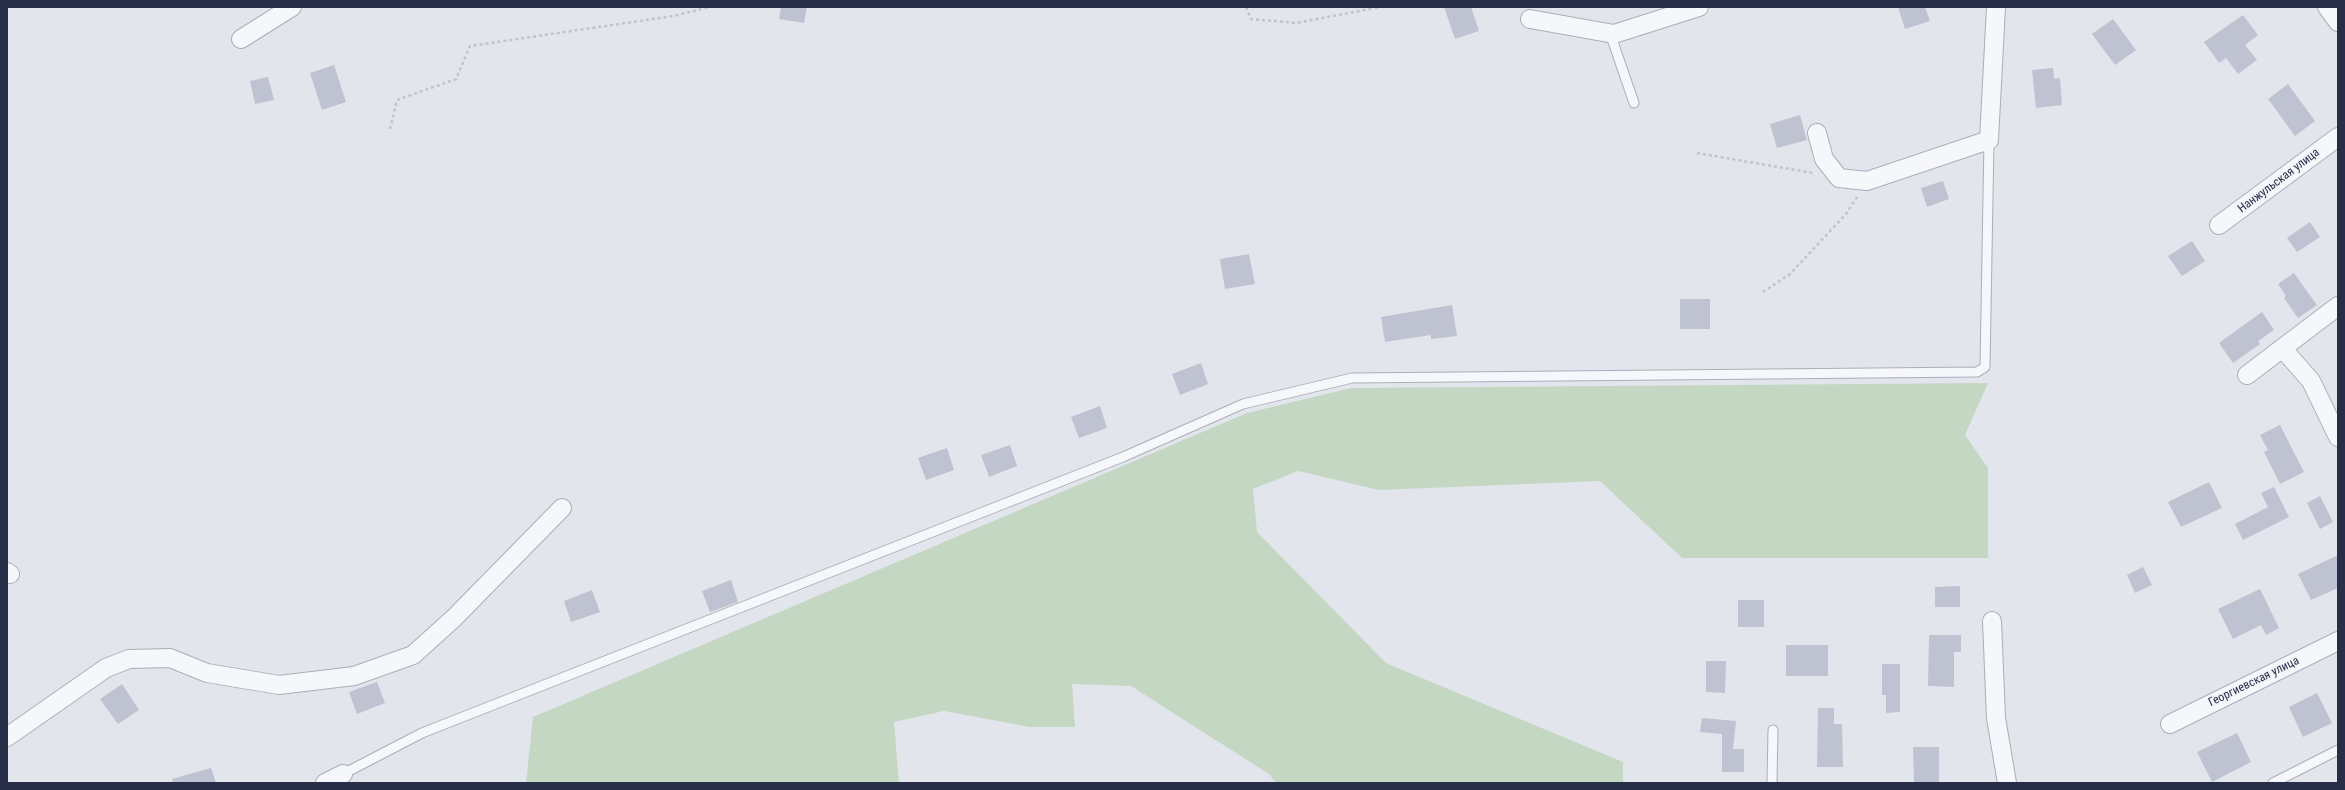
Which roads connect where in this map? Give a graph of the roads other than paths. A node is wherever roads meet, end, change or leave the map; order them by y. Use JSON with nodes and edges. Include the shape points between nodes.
{"nodes":[{"id":1,"x":292,"y":7,"type":"edge"},
{"id":2,"x":1699,"y":7,"type":"edge"},
{"id":3,"x":1996,"y":7,"type":"edge"},
{"id":4,"x":2327,"y":7,"type":"edge"},
{"id":5,"x":1530,"y":19,"type":"dead end"},
{"id":6,"x":2338,"y":22,"type":"edge"},
{"id":7,"x":1610,"y":33,"type":"junction"},
{"id":8,"x":241,"y":39,"type":"dead end"},
{"id":9,"x":1634,"y":103,"type":"dead end"},
{"id":10,"x":1817,"y":134,"type":"dead end"},
{"id":11,"x":2338,"y":137,"type":"edge"},
{"id":12,"x":1989,"y":140,"type":"junction"},
{"id":13,"x":2219,"y":225,"type":"dead end"},
{"id":14,"x":2338,"y":306,"type":"edge"},
{"id":15,"x":2282,"y":349,"type":"junction"},
{"id":16,"x":2247,"y":375,"type":"dead end"},
{"id":17,"x":2338,"y":437,"type":"edge"},
{"id":18,"x":562,"y":508,"type":"dead end"},
{"id":19,"x":1992,"y":621,"type":"dead end"},
{"id":20,"x":2338,"y":641,"type":"edge"},
{"id":21,"x":2170,"y":724,"type":"dead end"},
{"id":22,"x":1773,"y":730,"type":"dead end"},
{"id":23,"x":7,"y":737,"type":"edge"},
{"id":24,"x":2338,"y":750,"type":"edge"},
{"id":25,"x":343,"y":774,"type":"joint"},
{"id":26,"x":325,"y":783,"type":"edge"},
{"id":27,"x":1772,"y":783,"type":"edge"},
{"id":28,"x":2007,"y":783,"type":"edge"},
{"id":29,"x":2273,"y":783,"type":"edge"}],
"edges":[{"from":1,"to":8,"type":"street"},
{"from":2,"to":7,"type":"street","via":[[1614,34]]},
{"from":3,"to":12,"type":"street"},
{"from":4,"to":6,"type":"street"},
{"from":5,"to":7,"type":"street"},
{"from":7,"to":9,"type":"lane"},
{"from":10,"to":12,"type":"street","via":[[1824,159],[1839,178],[1867,181]]},
{"from":11,"to":13,"type":"street","name":"Нанжульская улица"},
{"from":12,"to":25,"type":"lane","via":[[1985,367],[1977,372],[1352,378],[1243,404],[1123,457],[422,734]]},
{"from":14,"to":15,"type":"street"},
{"from":15,"to":16,"type":"street"},
{"from":15,"to":17,"type":"street","via":[[2311,381]]},
{"from":18,"to":23,"type":"street","via":[[454,618],[413,655],[354,676],[279,685],[206,673],[170,658],[128,660],[106,668]]},
{"from":19,"to":28,"type":"street","via":[[1996,718]]},
{"from":20,"to":21,"type":"street","name":"Георгиевская улица"},
{"from":22,"to":27,"type":"lane"},
{"from":24,"to":29,"type":"lane"},
{"from":25,"to":26,"type":"street"}]}
